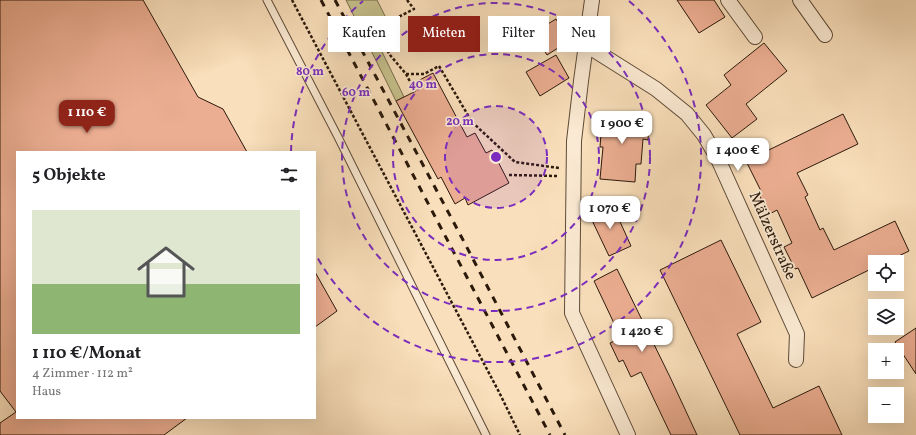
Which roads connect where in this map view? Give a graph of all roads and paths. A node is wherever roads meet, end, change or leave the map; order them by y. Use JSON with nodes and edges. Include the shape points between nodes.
{"nodes":[{"id":1,"x":267,"y":0,"type":"edge"},
{"id":2,"x":292,"y":0,"type":"edge"},
{"id":3,"x":407,"y":0,"type":"edge"},
{"id":4,"x":592,"y":0,"type":"edge"},
{"id":5,"x":728,"y":0,"type":"edge"},
{"id":6,"x":800,"y":0,"type":"edge"},
{"id":7,"x":590,"y":16,"type":"edge"},
{"id":8,"x":825,"y":35,"type":"dead end"},
{"id":9,"x":755,"y":37,"type":"dead end"},
{"id":10,"x":585,"y":52,"type":"edge"},
{"id":11,"x":597,"y":52,"type":"edge"},
{"id":12,"x":406,"y":74,"type":"junction"},
{"id":13,"x":415,"y":91,"type":"dead end"},
{"id":14,"x":573,"y":171,"type":"junction"},
{"id":15,"x":796,"y":360,"type":"dead end"},
{"id":16,"x":486,"y":435,"type":"edge"},
{"id":17,"x":520,"y":435,"type":"edge"},
{"id":18,"x":628,"y":435,"type":"edge"}],
"edges":[{"from":1,"to":16,"type":"lane"},
{"from":2,"to":17,"type":"path"},
{"from":3,"to":12,"type":"path","via":[[414,9],[375,29]]},
{"from":4,"to":7,"type":"street"},
{"from":5,"to":9,"type":"street"},
{"from":6,"to":8,"type":"street"},
{"from":10,"to":14,"type":"street","via":[[574,141]]},
{"from":11,"to":15,"type":"street","name":"Mälzerstraße","via":[[656,89],[687,114],[704,135],[718,159],[798,334]]},
{"from":12,"to":13,"type":"path"},
{"from":12,"to":14,"type":"path","via":[[424,74],[439,66],[472,122],[515,162]]},
{"from":14,"to":18,"type":"street","via":[[572,313]]}]}
